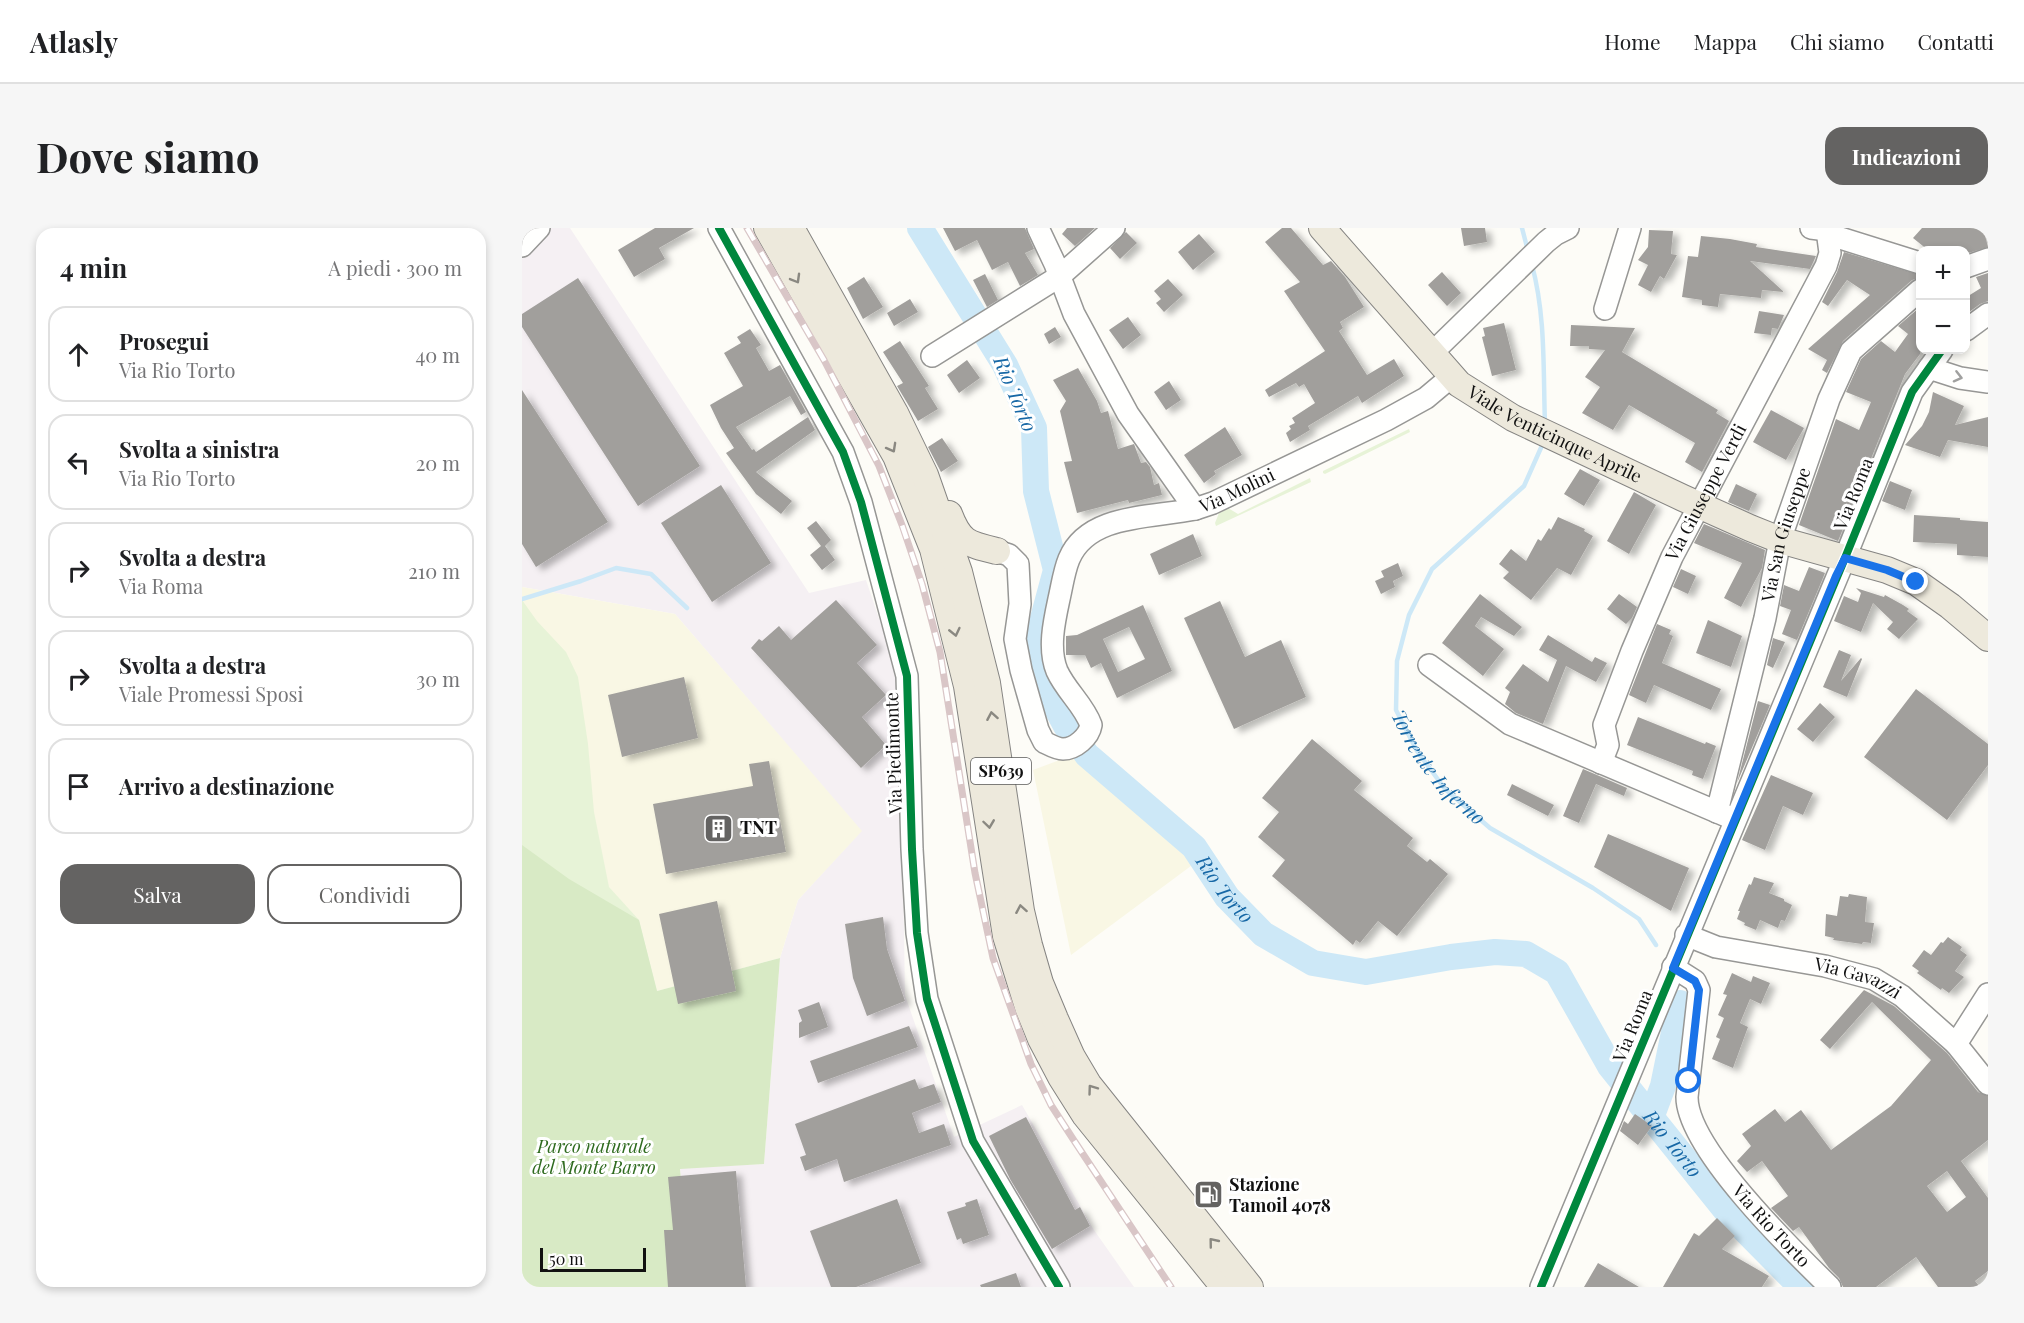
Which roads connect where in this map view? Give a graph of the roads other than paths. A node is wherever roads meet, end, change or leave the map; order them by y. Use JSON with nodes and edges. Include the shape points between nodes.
{"nodes":[{"id":1,"x":539,"y":228,"type":"edge"},
{"id":2,"x":719,"y":228,"type":"edge"},
{"id":3,"x":767,"y":228,"type":"edge"},
{"id":4,"x":792,"y":228,"type":"edge"},
{"id":5,"x":1038,"y":228,"type":"edge"},
{"id":6,"x":1114,"y":228,"type":"edge"},
{"id":7,"x":1322,"y":228,"type":"edge"},
{"id":8,"x":1630,"y":228,"type":"edge"},
{"id":9,"x":1822,"y":228,"type":"edge"},
{"id":10,"x":1556,"y":233,"type":"edge"},
{"id":11,"x":522,"y":246,"type":"edge"},
{"id":12,"x":1988,"y":259,"type":"edge"},
{"id":13,"x":1916,"y":262,"type":"edge"},
{"id":14,"x":1970,"y":265,"type":"edge"},
{"id":15,"x":1060,"y":276,"type":"junction"},
{"id":16,"x":1916,"y":294,"type":"edge"},
{"id":17,"x":1605,"y":309,"type":"dead end"},
{"id":18,"x":1988,"y":314,"type":"edge"},
{"id":19,"x":1970,"y":327,"type":"edge"},
{"id":20,"x":1432,"y":353,"type":"junction"},
{"id":21,"x":1939,"y":354,"type":"edge"},
{"id":22,"x":932,"y":356,"type":"dead end"},
{"id":23,"x":1929,"y":368,"type":"junction"},
{"id":24,"x":1451,"y":377,"type":"junction"},
{"id":25,"x":1988,"y":382,"type":"edge"},
{"id":26,"x":928,"y":482,"type":"junction"},
{"id":27,"x":1698,"y":505,"type":"junction"},
{"id":28,"x":1195,"y":509,"type":"junction"},
{"id":29,"x":1780,"y":540,"type":"junction"},
{"id":30,"x":997,"y":551,"type":"junction"},
{"id":31,"x":1845,"y":558,"type":"junction"},
{"id":32,"x":975,"y":631,"type":"junction"},
{"id":33,"x":1988,"y":638,"type":"edge"},
{"id":34,"x":1429,"y":665,"type":"dead end"},
{"id":35,"x":1601,"y":763,"type":"junction"},
{"id":36,"x":1726,"y":816,"type":"junction"},
{"id":37,"x":1686,"y":935,"type":"junction"},
{"id":38,"x":1673,"y":968,"type":"junction"},
{"id":39,"x":1988,"y":994,"type":"edge"},
{"id":40,"x":1956,"y":1044,"type":"junction"},
{"id":41,"x":1988,"y":1084,"type":"edge"},
{"id":42,"x":1059,"y":1287,"type":"edge"},
{"id":43,"x":1224,"y":1287,"type":"edge"},
{"id":44,"x":1250,"y":1287,"type":"edge"},
{"id":45,"x":1540,"y":1287,"type":"edge"},
{"id":46,"x":1830,"y":1287,"type":"edge"}],
"edges":[{"from":1,"to":11,"type":"street"},
{"from":2,"to":42,"type":"street","name":"Via Piedimonte","via":[[843,452],[861,502],[907,676],[917,933],[927,999],[973,1141]]},
{"from":3,"to":43,"type":"main road","number":"SP639","one_way":true,"via":[[896,456],[933,549],[967,686],[1006,936],[1041,1039],[1085,1115]]},
{"from":4,"to":26,"type":"main road","number":"SP639","via":[[895,413]]},
{"from":5,"to":15,"type":"street","name":"Via Molini"},
{"from":6,"to":15,"type":"street"},
{"from":7,"to":20,"type":"main road","name":"Viale Venticinque Aprile"},
{"from":8,"to":17,"type":"street"},
{"from":9,"to":13,"type":"street","via":[[1837,237]]},
{"from":9,"to":27,"type":"street","name":"Via Giuseppe Verdi","via":[[1830,253],[1826,266]]},
{"from":10,"to":20,"type":"street"},
{"from":12,"to":14,"type":"street"},
{"from":15,"to":22,"type":"street"},
{"from":15,"to":28,"type":"street","name":"Via Molini","via":[[1074,314],[1128,414]]},
{"from":16,"to":29,"type":"street","name":"Via San Giuseppe","via":[[1851,351],[1829,399]]},
{"from":18,"to":19,"type":"street"},
{"from":20,"to":24,"type":"main road","name":"Viale Venticinque Aprile"},
{"from":21,"to":23,"type":"street","name":"Via Roma"},
{"from":23,"to":25,"type":"street","one_way":true},
{"from":23,"to":31,"type":"street","name":"Via Roma","via":[[1912,392]]},
{"from":24,"to":27,"type":"main road","name":"Viale Venticinque Aprile","via":[[1513,418]]},
{"from":24,"to":28,"type":"street","name":"Via Molini","via":[[1426,398],[1386,420]]},
{"from":26,"to":30,"type":"main road","via":[[959,536]]},
{"from":26,"to":32,"type":"main road","number":"SP639"},
{"from":27,"to":29,"type":"main road","name":"Viale Venticinque Aprile"},
{"from":27,"to":35,"type":"street","name":"Via Giuseppe Verdi","via":[[1672,556],[1624,672],[1604,726],[1608,744]]},
{"from":28,"to":30,"type":"street","via":[[1105,525],[1078,544],[1069,560],[1054,621],[1052,653],[1057,671],[1091,726],[1079,742],[1062,749],[1044,742],[1038,730],[1015,639],[1020,604],[1018,564]]},
{"from":29,"to":31,"type":"main road","name":"Viale Venticinque Aprile"},
{"from":29,"to":36,"type":"street","name":"Via San Giuseppe"},
{"from":30,"to":32,"type":"main road","via":[[980,561],[974,574]]},
{"from":31,"to":33,"type":"main road","name":"Viale Venticinque Aprile","via":[[1916,582]]},
{"from":31,"to":36,"type":"street","name":"Via Roma"},
{"from":44,"to":32,"type":"main road","number":"SP639","one_way":true,"via":[[1088,1084],[1055,1019],[1040,983],[1021,911],[996,736]]},
{"from":34,"to":35,"type":"street","via":[[1510,724]]},
{"from":35,"to":36,"type":"street"},
{"from":36,"to":37,"type":"street","name":"Via Roma"},
{"from":37,"to":38,"type":"street","name":"Via Roma"},
{"from":37,"to":40,"type":"street","name":"Via Gavazzi","via":[[1716,946],[1874,979],[1902,996]]},
{"from":38,"to":45,"type":"street","name":"Via Roma"},
{"from":38,"to":46,"type":"street","name":"Via Rio Torto","via":[[1695,981],[1699,990],[1687,1097],[1694,1124],[1740,1193]]},
{"from":39,"to":40,"type":"street"},
{"from":40,"to":41,"type":"street","name":"Via Gavazzi"}]}
